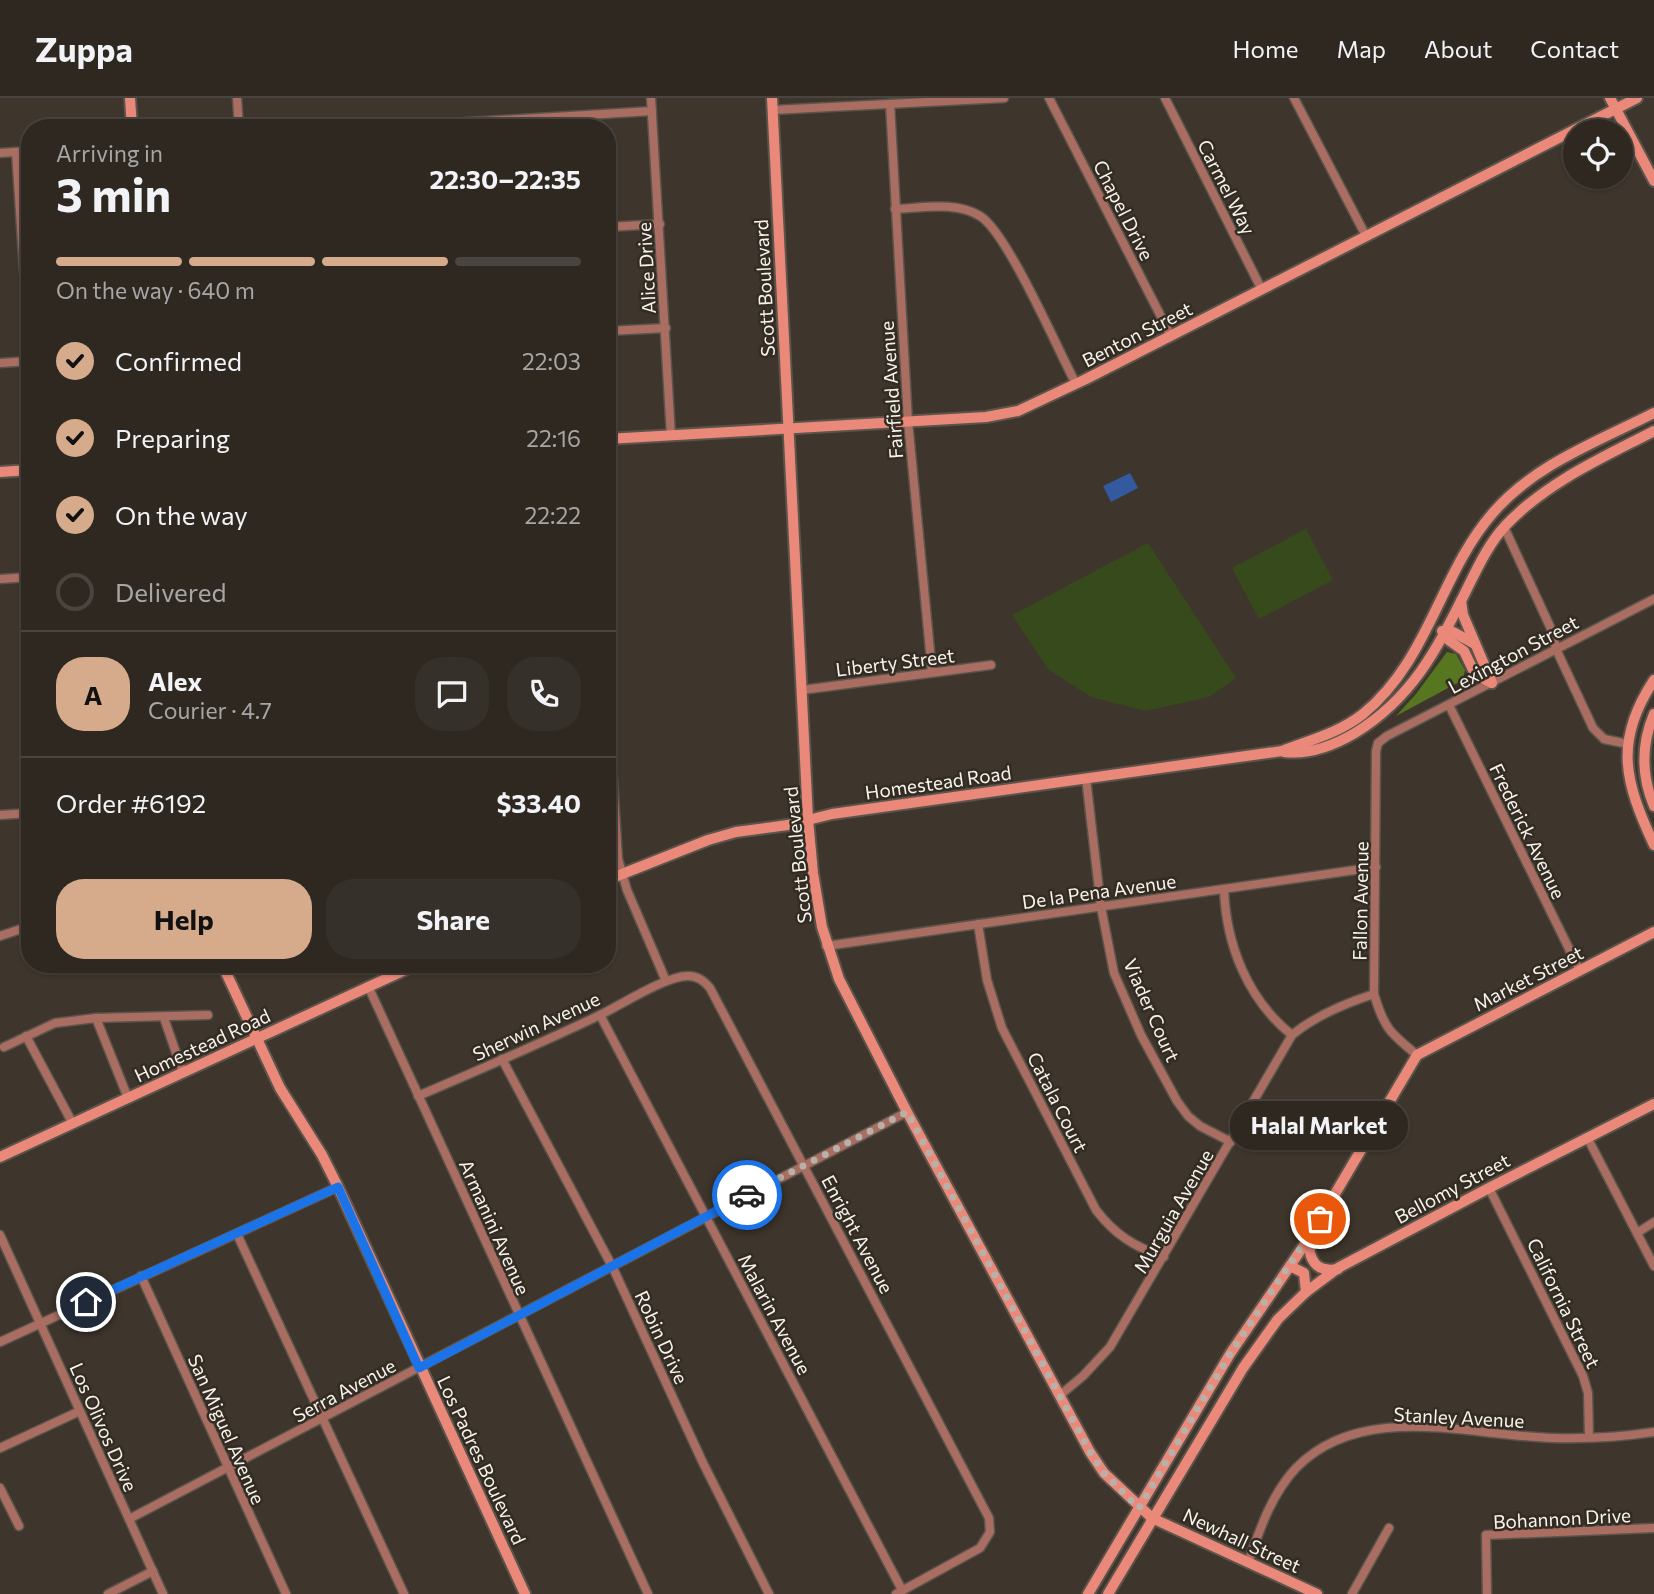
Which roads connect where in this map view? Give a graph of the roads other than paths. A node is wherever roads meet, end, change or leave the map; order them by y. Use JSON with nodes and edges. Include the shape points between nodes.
{"nodes":[{"id":1,"x":131,"y":98,"type":"edge"},
{"id":2,"x":237,"y":98,"type":"edge"},
{"id":3,"x":651,"y":98,"type":"edge"},
{"id":4,"x":1004,"y":98,"type":"edge"},
{"id":5,"x":1049,"y":98,"type":"edge"},
{"id":6,"x":1165,"y":98,"type":"edge"},
{"id":7,"x":1308,"y":98,"type":"edge"},
{"id":8,"x":1637,"y":98,"type":"edge"},
{"id":9,"x":1295,"y":101,"type":"edge"},
{"id":10,"x":1613,"y":103,"type":"edge"},
{"id":11,"x":772,"y":104,"type":"edge"},
{"id":12,"x":890,"y":104,"type":"junction"},
{"id":13,"x":652,"y":111,"type":"junction"},
{"id":14,"x":132,"y":119,"type":"edge"},
{"id":15,"x":238,"y":119,"type":"edge"},
{"id":16,"x":519,"y":119,"type":"edge"},
{"id":17,"x":16,"y":152,"type":"junction"},
{"id":18,"x":21,"y":152,"type":"edge"},
{"id":19,"x":0,"y":153,"type":"edge"},
{"id":20,"x":1654,"y":181,"type":"edge"},
{"id":21,"x":895,"y":209,"type":"junction"},
{"id":22,"x":660,"y":224,"type":"junction"},
{"id":23,"x":21,"y":226,"type":"edge"},
{"id":24,"x":616,"y":226,"type":"edge"},
{"id":25,"x":1366,"y":236,"type":"junction"},
{"id":26,"x":1262,"y":290,"type":"junction"},
{"id":27,"x":666,"y":328,"type":"junction"},
{"id":28,"x":616,"y":331,"type":"edge"},
{"id":29,"x":1171,"y":336,"type":"junction"},
{"id":30,"x":21,"y":361,"type":"edge"},
{"id":31,"x":0,"y":363,"type":"edge"},
{"id":32,"x":1076,"y":384,"type":"junction"},
{"id":33,"x":1654,"y":413,"type":"edge"},
{"id":34,"x":908,"y":421,"type":"junction"},
{"id":35,"x":789,"y":429,"type":"junction"},
{"id":36,"x":1654,"y":431,"type":"edge"},
{"id":37,"x":671,"y":436,"type":"junction"},
{"id":38,"x":616,"y":439,"type":"edge"},
{"id":39,"x":21,"y":471,"type":"edge"},
{"id":40,"x":0,"y":472,"type":"edge"},
{"id":41,"x":1504,"y":527,"type":"junction"},
{"id":42,"x":21,"y":578,"type":"edge"},
{"id":43,"x":0,"y":579,"type":"edge"},
{"id":44,"x":1654,"y":599,"type":"edge"},
{"id":45,"x":1461,"y":601,"type":"junction"},
{"id":46,"x":1430,"y":624,"type":"junction"},
{"id":47,"x":1445,"y":633,"type":"junction"},
{"id":48,"x":1475,"y":645,"type":"junction"},
{"id":49,"x":1556,"y":649,"type":"junction"},
{"id":50,"x":991,"y":666,"type":"dead end"},
{"id":51,"x":932,"y":673,"type":"junction"},
{"id":52,"x":1654,"y":680,"type":"edge"},
{"id":53,"x":1492,"y":683,"type":"junction"},
{"id":54,"x":802,"y":690,"type":"junction"},
{"id":55,"x":1449,"y":705,"type":"junction"},
{"id":56,"x":1654,"y":714,"type":"edge"},
{"id":57,"x":1387,"y":736,"type":"joint"},
{"id":58,"x":1628,"y":744,"type":"junction"},
{"id":59,"x":1282,"y":751,"type":"junction"},
{"id":60,"x":1654,"y":771,"type":"edge"},
{"id":61,"x":1086,"y":778,"type":"junction"},
{"id":62,"x":1646,"y":783,"type":"junction"},
{"id":63,"x":1654,"y":806,"type":"edge"},
{"id":64,"x":21,"y":814,"type":"edge"},
{"id":65,"x":0,"y":815,"type":"edge"},
{"id":66,"x":808,"y":819,"type":"junction"},
{"id":67,"x":616,"y":829,"type":"edge"},
{"id":68,"x":1654,"y":845,"type":"edge"},
{"id":69,"x":1376,"y":867,"type":"junction"},
{"id":70,"x":622,"y":873,"type":"junction"},
{"id":71,"x":616,"y":876,"type":"edge"},
{"id":72,"x":1224,"y":889,"type":"junction"},
{"id":73,"x":1101,"y":907,"type":"junction"},
{"id":74,"x":978,"y":924,"type":"junction"},
{"id":75,"x":21,"y":929,"type":"edge"},
{"id":76,"x":1654,"y":932,"type":"edge"},
{"id":77,"x":0,"y":936,"type":"edge"},
{"id":78,"x":826,"y":946,"type":"junction"},
{"id":79,"x":1580,"y":971,"type":"junction"},
{"id":80,"x":226,"y":973,"type":"edge"},
{"id":81,"x":398,"y":973,"type":"edge"},
{"id":82,"x":666,"y":981,"type":"junction"},
{"id":83,"x":368,"y":986,"type":"junction"},
{"id":84,"x":1374,"y":994,"type":"junction"},
{"id":85,"x":208,"y":1015,"type":"dead end"},
{"id":86,"x":600,"y":1015,"type":"junction"},
{"id":87,"x":96,"y":1018,"type":"junction"},
{"id":88,"x":164,"y":1018,"type":"junction"},
{"id":89,"x":1292,"y":1035,"type":"junction"},
{"id":90,"x":26,"y":1036,"type":"junction"},
{"id":91,"x":256,"y":1040,"type":"junction"},
{"id":92,"x":4,"y":1047,"type":"dead end"},
{"id":93,"x":1417,"y":1055,"type":"junction"},
{"id":94,"x":502,"y":1059,"type":"junction"},
{"id":95,"x":183,"y":1073,"type":"junction"},
{"id":96,"x":418,"y":1096,"type":"junction"},
{"id":97,"x":128,"y":1098,"type":"junction"},
{"id":98,"x":1654,"y":1104,"type":"edge"},
{"id":99,"x":907,"y":1112,"type":"junction"},
{"id":100,"x":73,"y":1124,"type":"junction"},
{"id":101,"x":1587,"y":1137,"type":"junction"},
{"id":102,"x":1231,"y":1142,"type":"junction"},
{"id":103,"x":0,"y":1157,"type":"edge"},
{"id":104,"x":804,"y":1166,"type":"junction"},
{"id":105,"x":338,"y":1187,"type":"junction"},
{"id":106,"x":1489,"y":1188,"type":"junction"},
{"id":107,"x":706,"y":1216,"type":"junction"},
{"id":108,"x":1654,"y":1222,"type":"edge"},
{"id":109,"x":1637,"y":1233,"type":"junction"},
{"id":110,"x":237,"y":1234,"type":"junction"},
{"id":111,"x":1,"y":1238,"type":"edge"},
{"id":112,"x":1309,"y":1238,"type":"junction"},
{"id":113,"x":1164,"y":1257,"type":"junction"},
{"id":114,"x":1290,"y":1266,"type":"junction"},
{"id":115,"x":1654,"y":1266,"type":"edge"},
{"id":116,"x":613,"y":1268,"type":"junction"},
{"id":117,"x":1338,"y":1268,"type":"junction"},
{"id":118,"x":141,"y":1276,"type":"junction"},
{"id":119,"x":1306,"y":1292,"type":"junction"},
{"id":120,"x":518,"y":1316,"type":"junction"},
{"id":121,"x":40,"y":1324,"type":"junction"},
{"id":122,"x":0,"y":1342,"type":"edge"},
{"id":123,"x":419,"y":1368,"type":"junction"},
{"id":124,"x":1059,"y":1396,"type":"junction"},
{"id":125,"x":80,"y":1411,"type":"junction"},
{"id":126,"x":323,"y":1419,"type":"junction"},
{"id":127,"x":1654,"y":1432,"type":"edge"},
{"id":128,"x":1589,"y":1437,"type":"junction"},
{"id":129,"x":0,"y":1448,"type":"edge"},
{"id":130,"x":227,"y":1468,"type":"junction"},
{"id":131,"x":0,"y":1488,"type":"edge"},
{"id":132,"x":1139,"y":1508,"type":"junction"},
{"id":133,"x":1152,"y":1518,"type":"junction"},
{"id":134,"x":129,"y":1519,"type":"junction"},
{"id":135,"x":19,"y":1526,"type":"dead end"},
{"id":136,"x":1389,"y":1528,"type":"dead end"},
{"id":137,"x":1654,"y":1528,"type":"edge"},
{"id":138,"x":1248,"y":1563,"type":"junction"},
{"id":139,"x":153,"y":1571,"type":"junction"},
{"id":140,"x":899,"y":1592,"type":"edge"},
{"id":141,"x":108,"y":1594,"type":"edge"},
{"id":142,"x":163,"y":1594,"type":"edge"},
{"id":143,"x":286,"y":1594,"type":"edge"},
{"id":144,"x":404,"y":1594,"type":"edge"},
{"id":145,"x":525,"y":1594,"type":"edge"},
{"id":146,"x":648,"y":1594,"type":"edge"},
{"id":147,"x":769,"y":1594,"type":"edge"},
{"id":148,"x":1088,"y":1594,"type":"edge"},
{"id":149,"x":1108,"y":1594,"type":"edge"},
{"id":150,"x":1317,"y":1594,"type":"edge"},
{"id":151,"x":1352,"y":1594,"type":"edge"},
{"id":152,"x":1487,"y":1594,"type":"edge"}],
"edges":[{"from":1,"to":14,"type":"main road"},
{"from":2,"to":15,"type":"street"},
{"from":3,"to":13,"type":"street","name":"Alice Drive"},
{"from":4,"to":12,"type":"street"},
{"from":5,"to":29,"type":"street","name":"Chapel Drive"},
{"from":6,"to":26,"type":"street","name":"Carmel Way"},
{"from":7,"to":9,"type":"street"},
{"from":8,"to":10,"type":"main road","name":"Benton Street"},
{"from":9,"to":25,"type":"street"},
{"from":10,"to":20,"type":"main road"},
{"from":10,"to":25,"type":"main road","name":"Benton Street"},
{"from":11,"to":12,"type":"street"},
{"from":11,"to":35,"type":"main road","name":"Scott Boulevard"},
{"from":12,"to":21,"type":"street","name":"Fairfield Avenue"},
{"from":13,"to":16,"type":"street"},
{"from":13,"to":22,"type":"street","name":"Alice Drive"},
{"from":17,"to":18,"type":"street"},
{"from":17,"to":19,"type":"street"},
{"from":17,"to":23,"type":"street"},
{"from":21,"to":32,"type":"street","via":[[956,207],[980,215],[992,225]]},
{"from":21,"to":34,"type":"street","name":"Fairfield Avenue"},
{"from":22,"to":24,"type":"street"},
{"from":22,"to":27,"type":"street","name":"Alice Drive"},
{"from":25,"to":26,"type":"main road","name":"Benton Street"},
{"from":26,"to":29,"type":"main road","name":"Benton Street"},
{"from":27,"to":28,"type":"street"},
{"from":27,"to":37,"type":"street","name":"Alice Drive"},
{"from":29,"to":32,"type":"main road","name":"Benton Street"},
{"from":30,"to":31,"type":"street"},
{"from":32,"to":34,"type":"main road","name":"Benton Street","via":[[1001,415]]},
{"from":33,"to":46,"type":"main road","name":"Homestead Road","via":[[1554,465],[1512,494],[1478,532]]},
{"from":34,"to":35,"type":"main road","name":"Benton Street"},
{"from":34,"to":51,"type":"street","name":"Fairfield Avenue"},
{"from":35,"to":37,"type":"main road","name":"Benton Street"},
{"from":35,"to":54,"type":"main road","name":"Scott Boulevard"},
{"from":36,"to":41,"type":"main road","name":"Homestead Road","via":[[1546,490]]},
{"from":37,"to":38,"type":"main road","name":"Benton Street"},
{"from":39,"to":40,"type":"main road"},
{"from":41,"to":45,"type":"main road","name":"Homestead Road"},
{"from":41,"to":49,"type":"street","via":[[1553,633]]},
{"from":42,"to":43,"type":"street"},
{"from":44,"to":49,"type":"street","name":"Lexington Street"},
{"from":45,"to":47,"type":"main road","name":"Homestead Road"},
{"from":45,"to":48,"type":"main road"},
{"from":46,"to":47,"type":"main road"},
{"from":46,"to":59,"type":"main road","name":"Homestead Road","via":[[1390,689],[1362,715],[1335,732]]},
{"from":47,"to":48,"type":"main road","via":[[1453,632]]},
{"from":47,"to":53,"type":"main road","via":[[1464,651],[1475,674]]},
{"from":47,"to":59,"type":"main road","name":"Homestead Road","via":[[1423,671],[1379,717],[1321,748],[1300,754]]},
{"from":48,"to":53,"type":"main road"},
{"from":49,"to":53,"type":"street","name":"Lexington Street"},
{"from":49,"to":58,"type":"street","via":[[1596,733]]},
{"from":50,"to":51,"type":"street","name":"Liberty Street"},
{"from":51,"to":54,"type":"street","name":"Liberty Street"},
{"from":52,"to":58,"type":"main road","via":[[1639,706]]},
{"from":53,"to":55,"type":"street","name":"Lexington Street"},
{"from":54,"to":66,"type":"main road","name":"Scott Boulevard"},
{"from":55,"to":57,"type":"street","name":"Lexington Street"},
{"from":55,"to":79,"type":"street","name":"Frederick Avenue"},
{"from":56,"to":62,"type":"main road","via":[[1644,746]]},
{"from":57,"to":69,"type":"street","name":"Fallon Avenue","via":[[1376,751]]},
{"from":58,"to":68,"type":"main road","via":[[1628,779]]},
{"from":59,"to":61,"type":"main road","name":"Homestead Road"},
{"from":60,"to":62,"type":"main road"},
{"from":61,"to":66,"type":"main road","name":"Homestead Road"},
{"from":61,"to":73,"type":"street","name":"Viader Court"},
{"from":62,"to":63,"type":"main road"},
{"from":64,"to":65,"type":"street"},
{"from":66,"to":70,"type":"main road","name":"Homestead Road","via":[[708,840]]},
{"from":66,"to":78,"type":"main road","name":"Scott Boulevard"},
{"from":67,"to":70,"type":"street"},
{"from":69,"to":72,"type":"street","name":"De la Pena Avenue"},
{"from":69,"to":84,"type":"street","name":"Fallon Avenue"},
{"from":70,"to":71,"type":"main road","name":"Homestead Road"},
{"from":70,"to":82,"type":"street"},
{"from":72,"to":73,"type":"street","name":"De la Pena Avenue"},
{"from":72,"to":89,"type":"street","via":[[1233,947],[1257,999]]},
{"from":73,"to":74,"type":"street","name":"De la Pena Avenue"},
{"from":73,"to":102,"type":"street","name":"Viader Court","via":[[1114,973],[1171,1090],[1188,1116]]},
{"from":74,"to":78,"type":"street","name":"De la Pena Avenue"},
{"from":74,"to":113,"type":"street","name":"Catala Court","via":[[987,981],[1002,1028],[1096,1210],[1121,1237]]},
{"from":75,"to":77,"type":"street"},
{"from":76,"to":79,"type":"main road","name":"Market Street"},
{"from":78,"to":99,"type":"main road","name":"Scott Boulevard"},
{"from":79,"to":93,"type":"main road","name":"Market Street"},
{"from":80,"to":91,"type":"main road","name":"Los Padres Boulevard"},
{"from":81,"to":83,"type":"main road","name":"Homestead Road"},
{"from":82,"to":86,"type":"street","name":"Sherwin Avenue"},
{"from":82,"to":104,"type":"street","name":"Enright Avenue","via":[[688,976],[710,988]]},
{"from":83,"to":91,"type":"main road","name":"Homestead Road"},
{"from":83,"to":96,"type":"street","name":"Armanini Avenue"},
{"from":84,"to":89,"type":"street","name":"Murguia Avenue"},
{"from":84,"to":93,"type":"street","name":"Fallon Avenue","via":[[1390,1032]]},
{"from":85,"to":88,"type":"street"},
{"from":86,"to":94,"type":"street","name":"Sherwin Avenue"},
{"from":86,"to":107,"type":"street","name":"Malarin Avenue"},
{"from":87,"to":88,"type":"street"},
{"from":87,"to":90,"type":"street","via":[[55,1023]]},
{"from":87,"to":97,"type":"street"},
{"from":88,"to":95,"type":"street"},
{"from":89,"to":102,"type":"street","name":"Murguia Avenue"},
{"from":90,"to":92,"type":"street"},
{"from":90,"to":100,"type":"street"},
{"from":91,"to":95,"type":"main road","name":"Homestead Road"},
{"from":91,"to":105,"type":"main road","name":"Los Padres Boulevard"},
{"from":93,"to":112,"type":"main road"},
{"from":94,"to":96,"type":"street","name":"Sherwin Avenue"},
{"from":94,"to":116,"type":"street","name":"Robin Drive"},
{"from":95,"to":97,"type":"main road","name":"Homestead Road"},
{"from":96,"to":120,"type":"street","name":"Armanini Avenue"},
{"from":97,"to":100,"type":"main road","name":"Homestead Road"},
{"from":98,"to":101,"type":"main road","name":"Bellomy Street"},
{"from":99,"to":104,"type":"street","name":"Serra Avenue"},
{"from":99,"to":124,"type":"main road","name":"Scott Boulevard"},
{"from":100,"to":103,"type":"main road","name":"Homestead Road"},
{"from":101,"to":106,"type":"main road","name":"Bellomy Street"},
{"from":101,"to":109,"type":"street"},
{"from":102,"to":113,"type":"street","name":"Murguia Avenue"},
{"from":104,"to":107,"type":"street","name":"Serra Avenue"},
{"from":104,"to":140,"type":"street","name":"Enright Avenue","via":[[989,1518],[990,1532],[980,1548]]},
{"from":105,"to":110,"type":"street"},
{"from":105,"to":123,"type":"main road","name":"Los Padres Boulevard"},
{"from":106,"to":117,"type":"main road","name":"Bellomy Street"},
{"from":106,"to":128,"type":"street","name":"California Street","via":[[1583,1376]]},
{"from":107,"to":116,"type":"street","name":"Serra Avenue"},
{"from":107,"to":140,"type":"street","name":"Malarin Avenue"},
{"from":108,"to":109,"type":"street"},
{"from":109,"to":115,"type":"street"},
{"from":110,"to":118,"type":"street"},
{"from":110,"to":126,"type":"street"},
{"from":111,"to":121,"type":"street","name":"Los Olivos Drive"},
{"from":112,"to":114,"type":"main road"},
{"from":112,"to":117,"type":"main road","via":[[1309,1255],[1315,1265]]},
{"from":113,"to":124,"type":"street","name":"Murguia Avenue","via":[[1110,1347]]},
{"from":114,"to":119,"type":"main road","via":[[1304,1273]]},
{"from":114,"to":132,"type":"main road","via":[[1230,1354]]},
{"from":116,"to":120,"type":"street","name":"Serra Avenue"},
{"from":116,"to":147,"type":"street","name":"Robin Drive"},
{"from":117,"to":119,"type":"main road","name":"Bellomy Street"},
{"from":118,"to":121,"type":"street"},
{"from":118,"to":130,"type":"street","name":"San Miguel Avenue"},
{"from":119,"to":133,"type":"main road","name":"Bellomy Street","via":[[1278,1319],[1243,1368]]},
{"from":120,"to":123,"type":"street","name":"Serra Avenue"},
{"from":120,"to":146,"type":"street","name":"Armanini Avenue"},
{"from":121,"to":122,"type":"street"},
{"from":121,"to":125,"type":"street","name":"Los Olivos Drive"},
{"from":123,"to":126,"type":"street","name":"Serra Avenue"},
{"from":123,"to":145,"type":"main road","name":"Los Padres Boulevard"},
{"from":124,"to":132,"type":"main road","name":"Scott Boulevard","via":[[1104,1473]]},
{"from":125,"to":129,"type":"street"},
{"from":125,"to":134,"type":"street","name":"Los Olivos Drive"},
{"from":126,"to":130,"type":"street","name":"Serra Avenue"},
{"from":126,"to":144,"type":"street"},
{"from":127,"to":128,"type":"street","name":"Stanley Avenue"},
{"from":128,"to":138,"type":"street","name":"Stanley Avenue","via":[[1408,1428],[1378,1428],[1345,1437],[1297,1467],[1267,1510]]},
{"from":130,"to":134,"type":"street","name":"Serra Avenue"},
{"from":130,"to":143,"type":"street","name":"San Miguel Avenue"},
{"from":131,"to":135,"type":"street"},
{"from":132,"to":133,"type":"main road","name":"Scott Boulevard"},
{"from":132,"to":148,"type":"main road"},
{"from":133,"to":138,"type":"main road","name":"Newhall Street"},
{"from":133,"to":149,"type":"main road","name":"Bellomy Street"},
{"from":134,"to":139,"type":"street","name":"Los Olivos Drive"},
{"from":136,"to":151,"type":"street"},
{"from":137,"to":152,"type":"street","name":"Bohannon Drive","via":[[1486,1535]]},
{"from":138,"to":150,"type":"main road","name":"Newhall Street"},
{"from":139,"to":141,"type":"street"},
{"from":139,"to":142,"type":"street","name":"Los Olivos Drive"}]}
